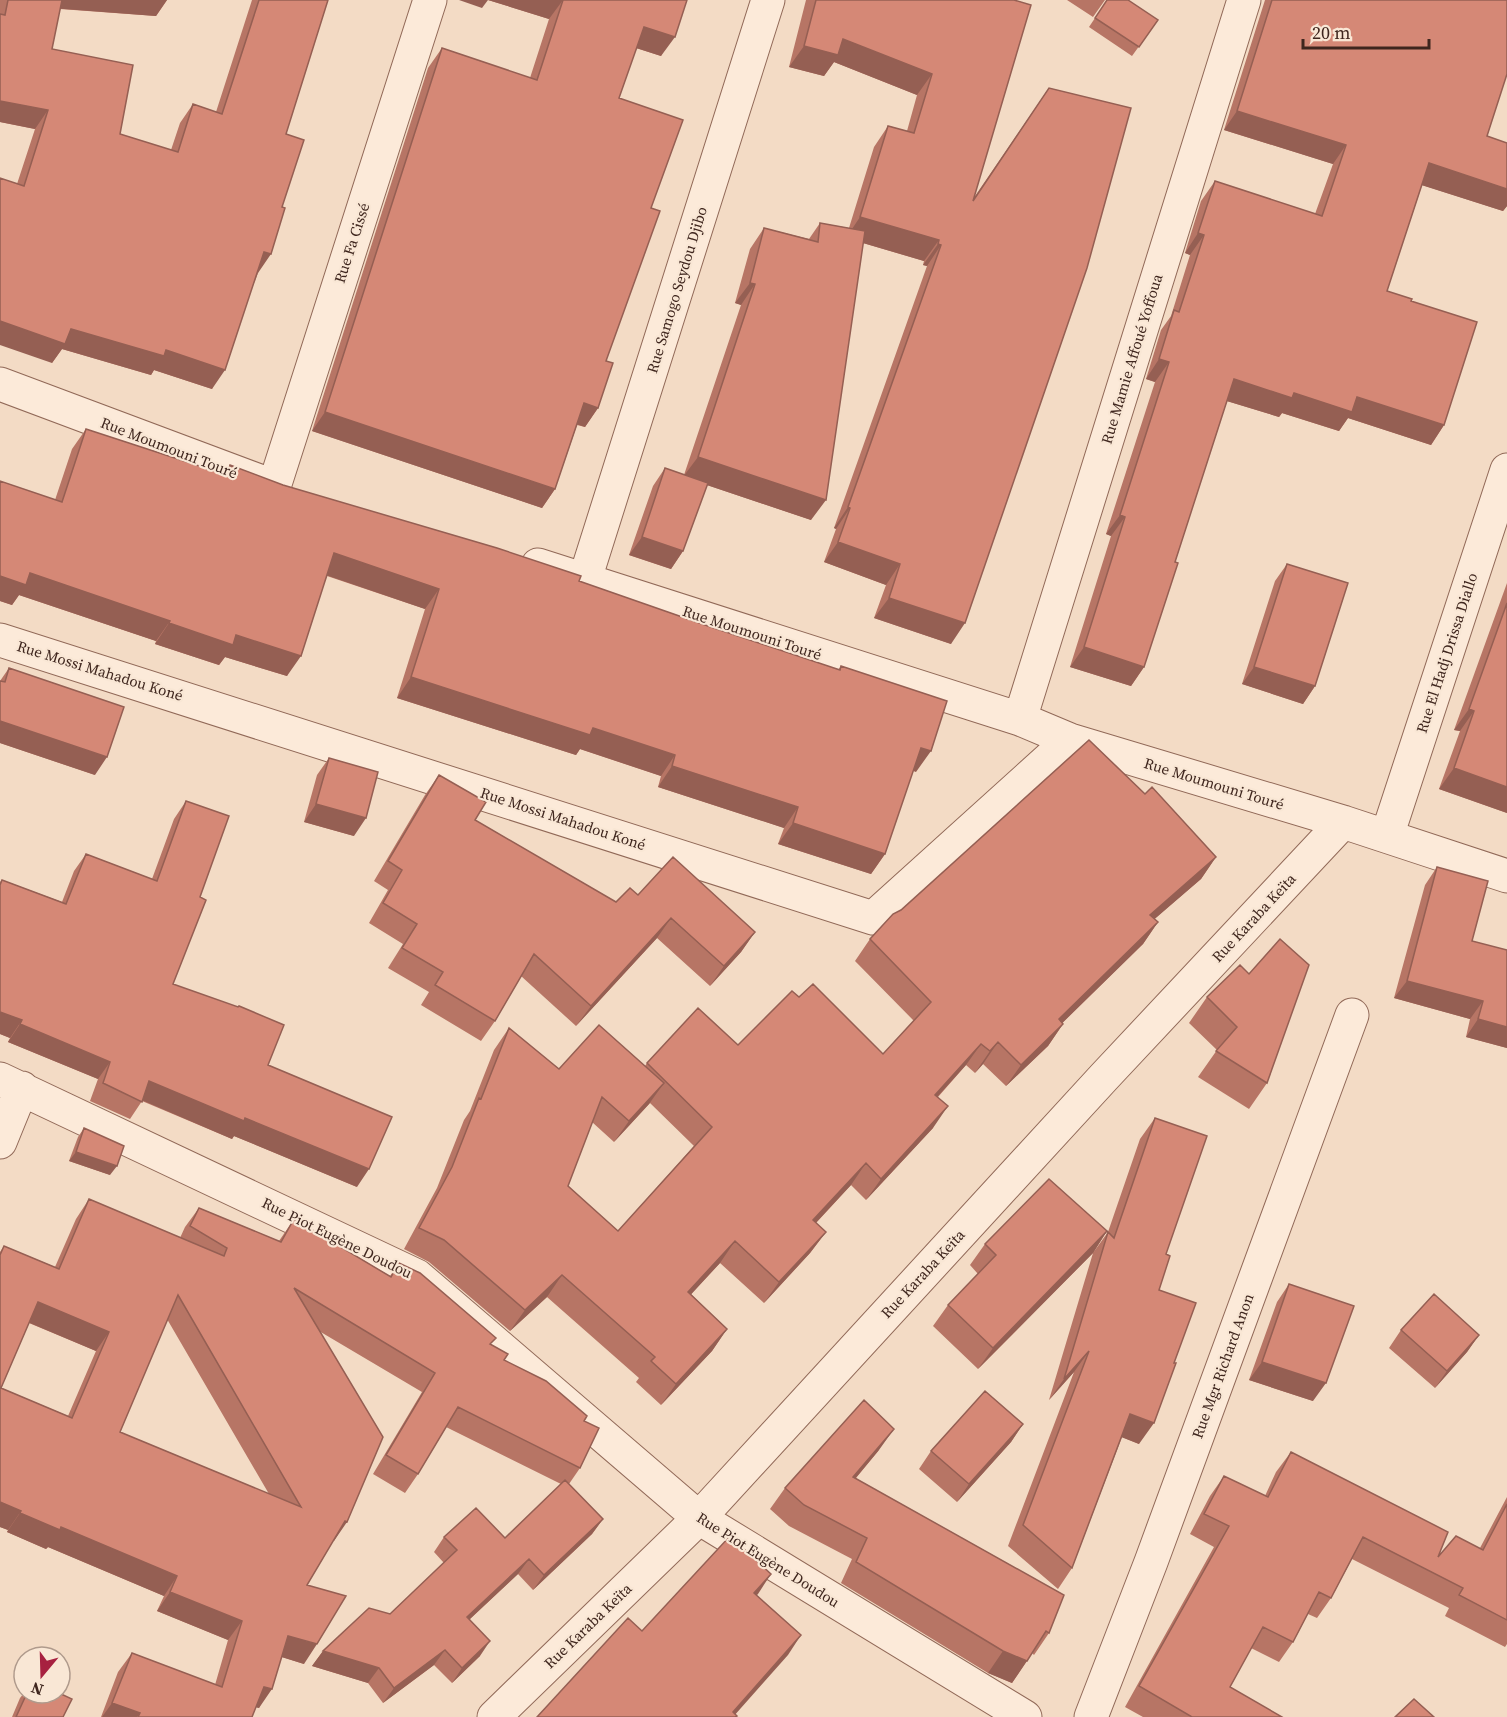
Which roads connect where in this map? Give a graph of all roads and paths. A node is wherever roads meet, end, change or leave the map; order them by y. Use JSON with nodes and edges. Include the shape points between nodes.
{"nodes":[{"id":1,"x":430,"y":0,"type":"edge"},
{"id":2,"x":768,"y":0,"type":"edge"},
{"id":3,"x":1244,"y":0,"type":"edge"},
{"id":4,"x":0,"y":384,"type":"edge"},
{"id":5,"x":1507,"y":470,"type":"edge"},
{"id":6,"x":274,"y":487,"type":"junction"},
{"id":7,"x":307,"y":497,"type":"edge"},
{"id":8,"x":507,"y":556,"type":"edge"},
{"id":9,"x":585,"y":579,"type":"junction"},
{"id":10,"x":0,"y":640,"type":"edge"},
{"id":11,"x":1020,"y":719,"type":"junction"},
{"id":12,"x":1070,"y":740,"type":"junction"},
{"id":13,"x":1343,"y":822,"type":"junction"},
{"id":14,"x":1387,"y":836,"type":"junction"},
{"id":15,"x":1507,"y":876,"type":"edge"},
{"id":16,"x":1352,"y":1014,"type":"dead end"},
{"id":17,"x":11,"y":1083,"type":"edge"},
{"id":18,"x":0,"y":1142,"type":"edge"},
{"id":19,"x":699,"y":1518,"type":"junction"},
{"id":20,"x":494,"y":1717,"type":"edge"},
{"id":21,"x":1025,"y":1717,"type":"edge"},
{"id":22,"x":1091,"y":1717,"type":"edge"}],
"edges":[{"from":1,"to":6,"type":"street","name":"Rue Fa Cissé"},
{"from":2,"to":9,"type":"street","name":"Rue Samogo Seydou Djibo"},
{"from":3,"to":11,"type":"street","name":"Rue Mamie Affoué Yoffoua"},
{"from":4,"to":6,"type":"street","name":"Rue Moumouni Touré"},
{"from":5,"to":14,"type":"street","name":"Rue El Hadj Drissa Diallo"},
{"from":6,"to":7,"type":"street","name":"Rue Moumouni Touré"},
{"from":8,"to":9,"type":"street","name":"Rue Moumouni Touré"},
{"from":9,"to":11,"type":"street","name":"Rue Moumouni Touré"},
{"from":10,"to":12,"type":"street","name":"Rue Mossi Mahadou Koné","via":[[873,918]]},
{"from":11,"to":12,"type":"street","name":"Rue Moumouni Touré"},
{"from":12,"to":13,"type":"street","name":"Rue Moumouni Touré"},
{"from":13,"to":14,"type":"street","name":"Rue Moumouni Touré"},
{"from":13,"to":19,"type":"street","name":"Rue Karaba Keïta"},
{"from":14,"to":15,"type":"street","name":"Rue Moumouni Touré"},
{"from":16,"to":22,"type":"street","name":"Rue Mgr Richard Anon"},
{"from":17,"to":18,"type":"street"},
{"from":17,"to":19,"type":"street","name":"Rue Piot Eugène Doudou","via":[[417,1276]]},
{"from":19,"to":20,"type":"street","name":"Rue Karaba Keïta"},
{"from":19,"to":21,"type":"street","name":"Rue Piot Eugène Doudou"}]}
